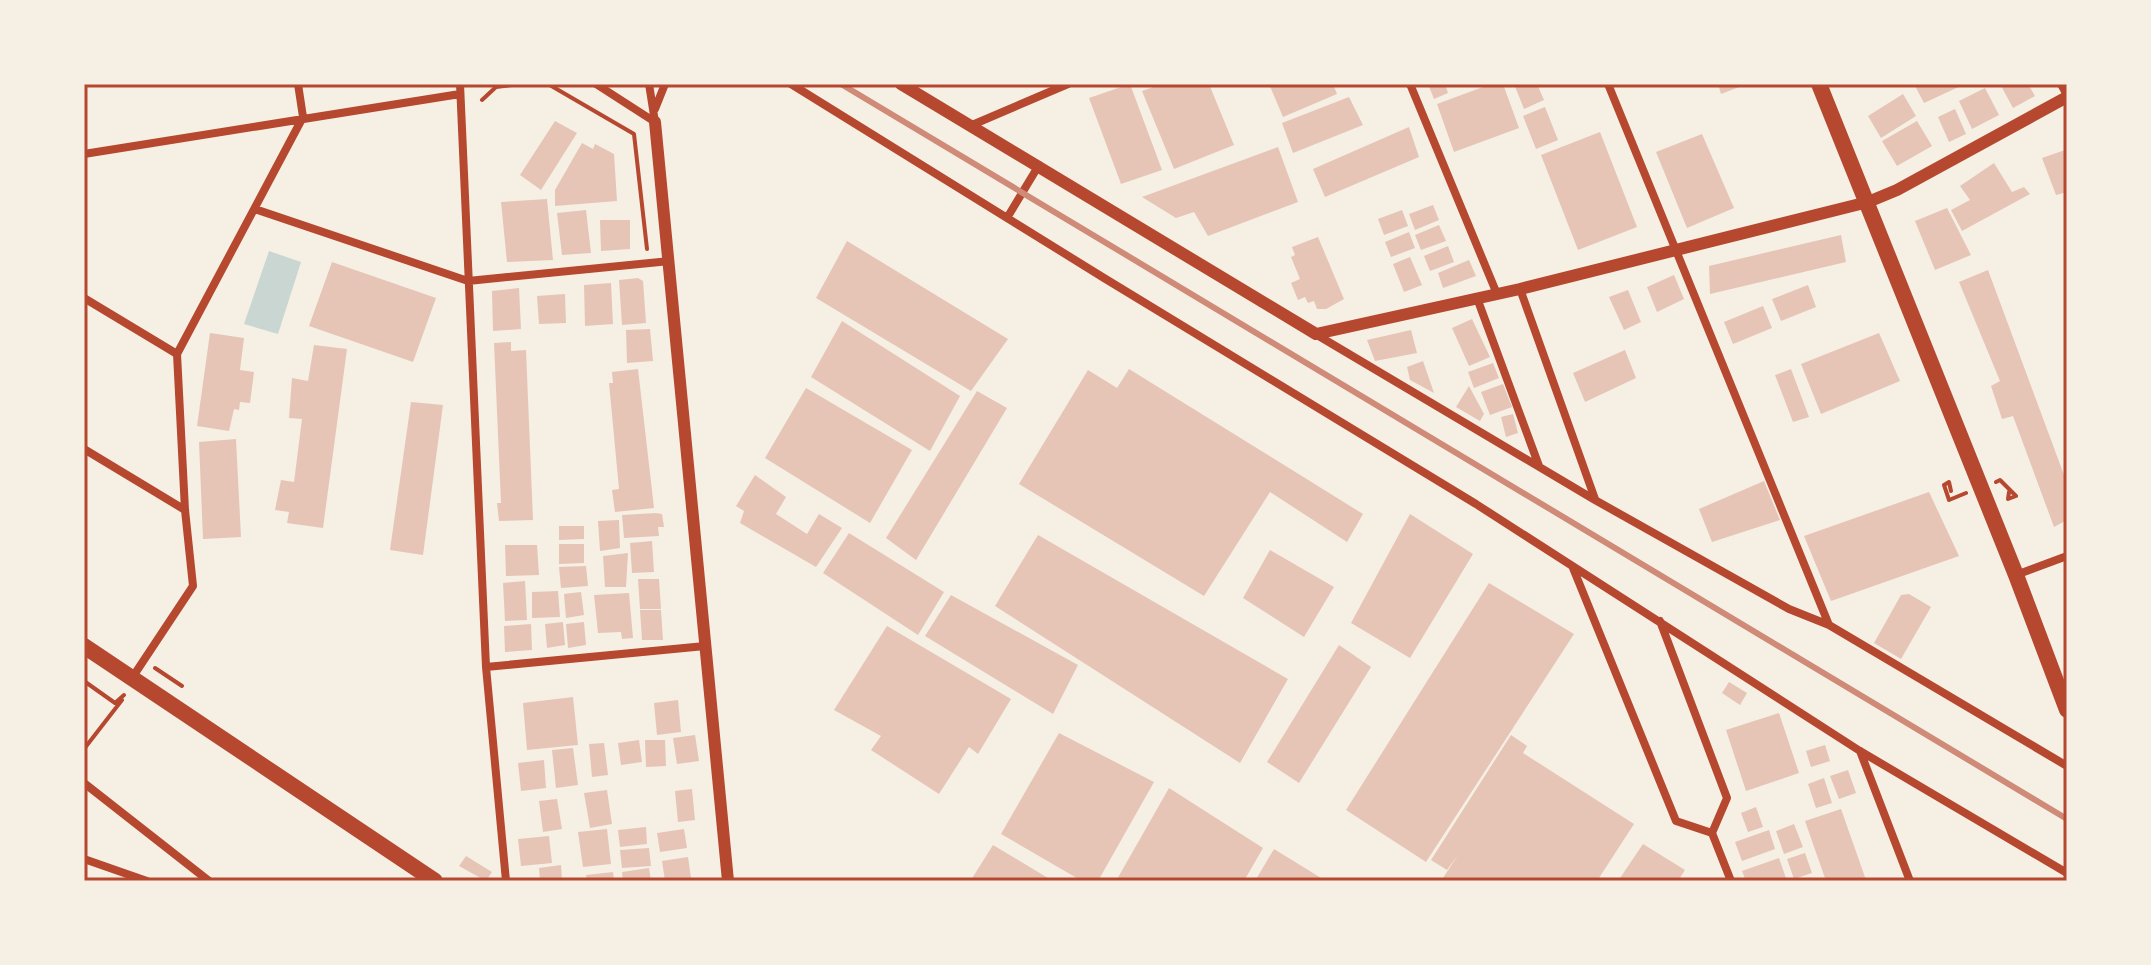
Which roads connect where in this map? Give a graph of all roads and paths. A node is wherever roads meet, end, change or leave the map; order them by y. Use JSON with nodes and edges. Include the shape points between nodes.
{"nodes":[{"id":1,"x":298,"y":84,"type":"edge"},
{"id":2,"x":460,"y":84,"type":"edge"},
{"id":3,"x":519,"y":84,"type":"edge"},
{"id":4,"x":548,"y":84,"type":"edge"},
{"id":5,"x":597,"y":84,"type":"edge"},
{"id":6,"x":649,"y":84,"type":"edge"},
{"id":7,"x":665,"y":84,"type":"edge"},
{"id":8,"x":791,"y":84,"type":"edge"},
{"id":9,"x":901,"y":84,"type":"edge"},
{"id":10,"x":1068,"y":84,"type":"edge"},
{"id":11,"x":1410,"y":84,"type":"edge"},
{"id":12,"x":1608,"y":84,"type":"edge"},
{"id":13,"x":1819,"y":84,"type":"edge"},
{"id":14,"x":2061,"y":84,"type":"edge"},
{"id":15,"x":460,"y":94,"type":"junction"},
{"id":16,"x":2067,"y":96,"type":"edge"},
{"id":17,"x":482,"y":100,"type":"dead end"},
{"id":18,"x":655,"y":116,"type":"junction"},
{"id":19,"x":303,"y":117,"type":"junction"},
{"id":20,"x":972,"y":125,"type":"junction"},
{"id":21,"x":84,"y":154,"type":"edge"},
{"id":22,"x":1039,"y":165,"type":"junction"},
{"id":23,"x":1868,"y":202,"type":"junction"},
{"id":24,"x":255,"y":209,"type":"junction"},
{"id":25,"x":1007,"y":218,"type":"junction"},
{"id":26,"x":1677,"y":251,"type":"junction"},
{"id":27,"x":670,"y":261,"type":"junction"},
{"id":28,"x":648,"y":264,"type":"junction"},
{"id":29,"x":468,"y":281,"type":"junction"},
{"id":30,"x":1520,"y":289,"type":"junction"},
{"id":31,"x":1497,"y":294,"type":"junction"},
{"id":32,"x":84,"y":298,"type":"edge"},
{"id":33,"x":1477,"y":298,"type":"junction"},
{"id":34,"x":1316,"y":334,"type":"junction"},
{"id":35,"x":177,"y":354,"type":"junction"},
{"id":36,"x":84,"y":449,"type":"edge"},
{"id":37,"x":1540,"y":466,"type":"junction"},
{"id":38,"x":2000,"y":480,"type":"dead end"},
{"id":39,"x":1951,"y":491,"type":"dead end"},
{"id":40,"x":2009,"y":492,"type":"dead end"},
{"id":41,"x":1595,"y":500,"type":"junction"},
{"id":42,"x":1949,"y":500,"type":"dead end"},
{"id":43,"x":185,"y":510,"type":"junction"},
{"id":44,"x":2067,"y":556,"type":"edge"},
{"id":45,"x":1573,"y":568,"type":"junction"},
{"id":46,"x":2016,"y":575,"type":"junction"},
{"id":47,"x":1660,"y":621,"type":"junction"},
{"id":48,"x":1829,"y":625,"type":"junction"},
{"id":49,"x":84,"y":646,"type":"edge"},
{"id":50,"x":705,"y":646,"type":"junction"},
{"id":51,"x":486,"y":667,"type":"junction"},
{"id":52,"x":154,"y":668,"type":"dead end"},
{"id":53,"x":131,"y":679,"type":"junction"},
{"id":54,"x":84,"y":681,"type":"edge"},
{"id":55,"x":182,"y":686,"type":"dead end"},
{"id":56,"x":122,"y":700,"type":"dead end"},
{"id":57,"x":115,"y":703,"type":"dead end"},
{"id":58,"x":2067,"y":710,"type":"edge"},
{"id":59,"x":84,"y":749,"type":"edge"},
{"id":60,"x":1860,"y":751,"type":"junction"},
{"id":61,"x":2067,"y":766,"type":"edge"},
{"id":62,"x":84,"y":783,"type":"edge"},
{"id":63,"x":1712,"y":833,"type":"junction"},
{"id":64,"x":84,"y":859,"type":"edge"},
{"id":65,"x":2067,"y":873,"type":"edge"},
{"id":66,"x":147,"y":881,"type":"edge"},
{"id":67,"x":209,"y":881,"type":"edge"},
{"id":68,"x":435,"y":881,"type":"edge"},
{"id":69,"x":506,"y":881,"type":"edge"},
{"id":70,"x":728,"y":881,"type":"edge"},
{"id":71,"x":1731,"y":881,"type":"edge"},
{"id":72,"x":1910,"y":881,"type":"edge"}],
"edges":[{"from":1,"to":19,"type":"street"},
{"from":2,"to":15,"type":"street"},
{"from":3,"to":17,"type":"path","via":[[496,87]]},
{"from":4,"to":28,"type":"path","via":[[634,134]]},
{"from":5,"to":18,"type":"street"},
{"from":6,"to":18,"type":"street"},
{"from":7,"to":18,"type":"street"},
{"from":8,"to":25,"type":"street"},
{"from":9,"to":20,"type":"street"},
{"from":10,"to":20,"type":"street"},
{"from":11,"to":31,"type":"street"},
{"from":12,"to":26,"type":"street"},
{"from":13,"to":23,"type":"main road"},
{"from":14,"to":16,"type":"street"},
{"from":15,"to":19,"type":"street"},
{"from":15,"to":29,"type":"street"},
{"from":16,"to":23,"type":"street"},
{"from":18,"to":27,"type":"street"},
{"from":19,"to":21,"type":"street"},
{"from":19,"to":24,"type":"street"},
{"from":20,"to":22,"type":"street"},
{"from":22,"to":25,"type":"street"},
{"from":22,"to":34,"type":"street"},
{"from":23,"to":26,"type":"street"},
{"from":23,"to":46,"type":"main road"},
{"from":24,"to":29,"type":"street"},
{"from":24,"to":35,"type":"street"},
{"from":25,"to":45,"type":"street"},
{"from":26,"to":30,"type":"street"},
{"from":26,"to":48,"type":"street"},
{"from":27,"to":28,"type":"street"},
{"from":27,"to":50,"type":"street"},
{"from":28,"to":29,"type":"street"},
{"from":29,"to":51,"type":"street"},
{"from":30,"to":31,"type":"street"},
{"from":30,"to":41,"type":"street"},
{"from":31,"to":33,"type":"street"},
{"from":32,"to":35,"type":"street"},
{"from":33,"to":34,"type":"street"},
{"from":33,"to":37,"type":"street"},
{"from":34,"to":37,"type":"street"},
{"from":35,"to":43,"type":"street"},
{"from":36,"to":43,"type":"street"},
{"from":37,"to":41,"type":"street"},
{"from":38,"to":40,"type":"path","via":[[2016,496],[2008,499]]},
{"from":39,"to":42,"type":"path","via":[[1949,482],[1944,485]]},
{"from":41,"to":48,"type":"street","via":[[1789,609]]},
{"from":43,"to":53,"type":"street","via":[[193,586]]},
{"from":44,"to":46,"type":"street"},
{"from":45,"to":47,"type":"street"},
{"from":45,"to":63,"type":"street","via":[[1676,821]]},
{"from":46,"to":58,"type":"main road"},
{"from":47,"to":60,"type":"street"},
{"from":47,"to":63,"type":"street","via":[[1727,798]]},
{"from":48,"to":61,"type":"street"},
{"from":49,"to":53,"type":"main road"},
{"from":50,"to":51,"type":"street"},
{"from":50,"to":70,"type":"street"},
{"from":51,"to":69,"type":"street"},
{"from":52,"to":55,"type":"path"},
{"from":53,"to":68,"type":"main road"},
{"from":54,"to":57,"type":"path"},
{"from":56,"to":59,"type":"path"},
{"from":60,"to":65,"type":"street"},
{"from":60,"to":72,"type":"street"},
{"from":62,"to":67,"type":"street"},
{"from":63,"to":71,"type":"street"},
{"from":64,"to":66,"type":"street"}]}
